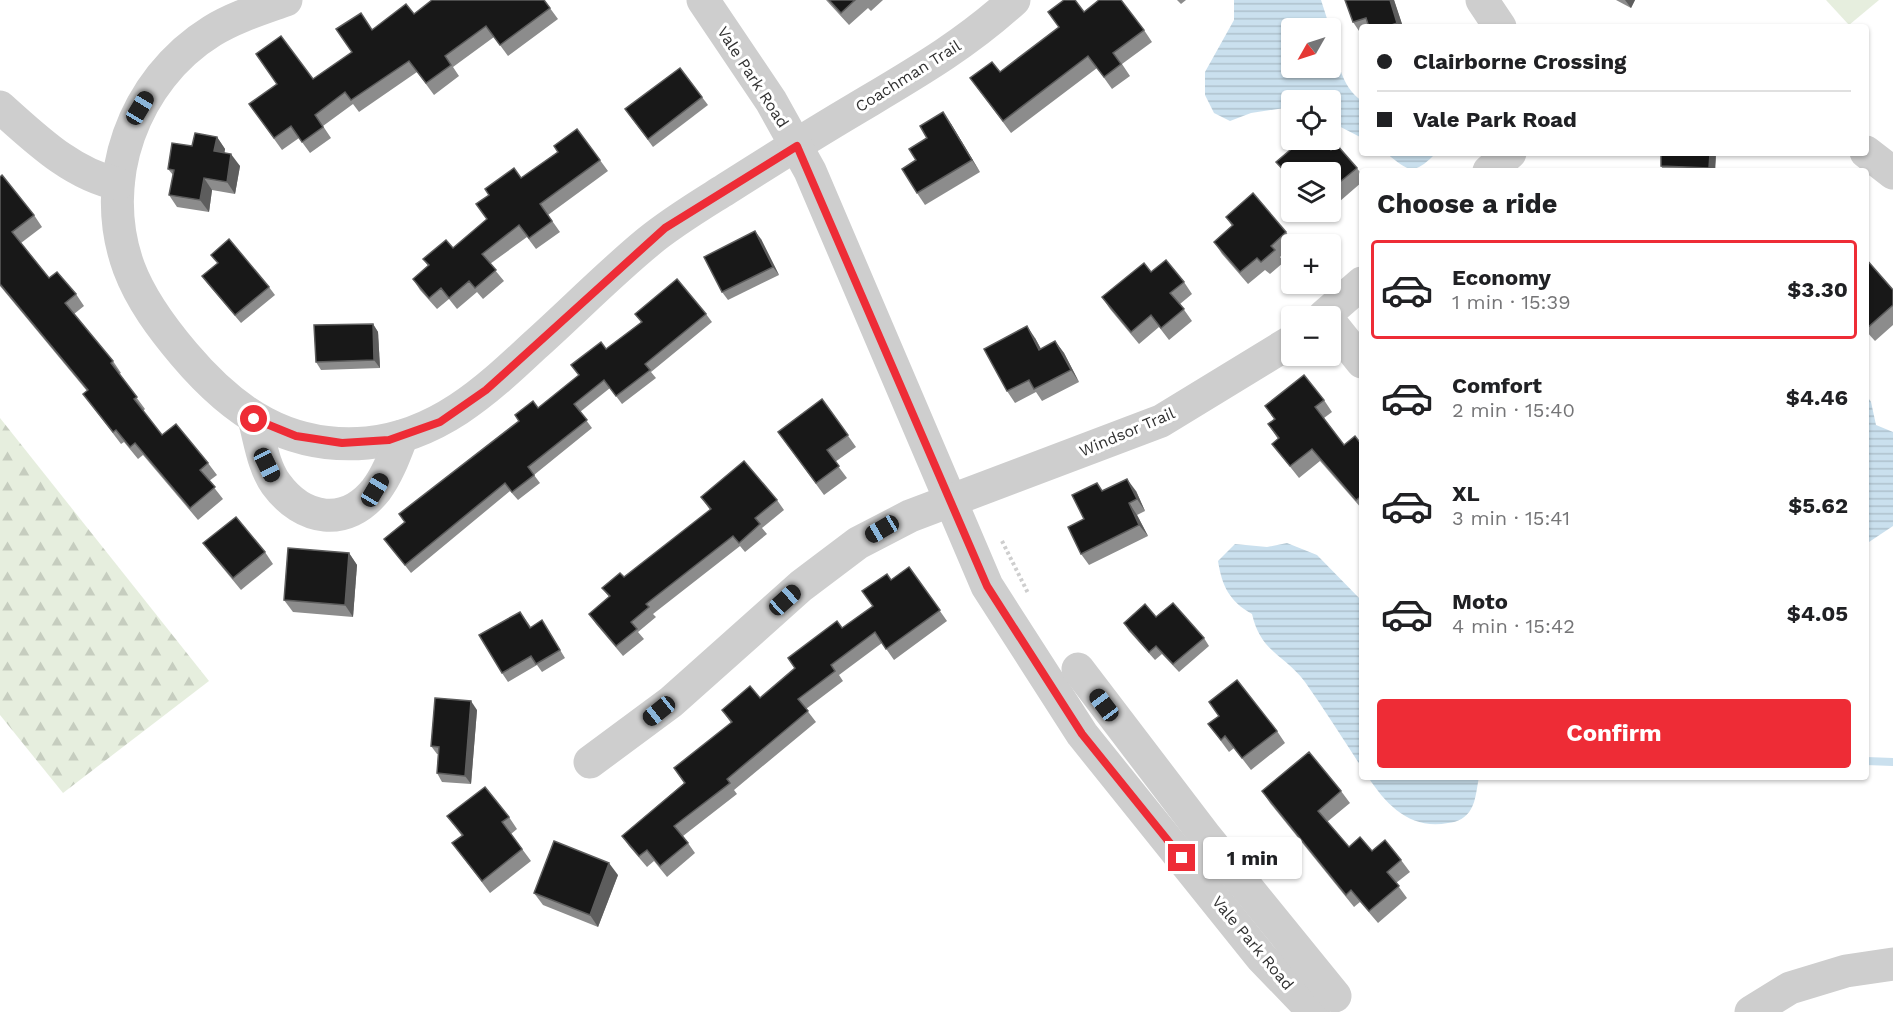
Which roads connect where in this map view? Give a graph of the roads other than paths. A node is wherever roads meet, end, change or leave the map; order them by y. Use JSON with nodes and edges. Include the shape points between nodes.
{"nodes":[{"id":1,"x":286,"y":0,"type":"edge"},
{"id":2,"x":703,"y":0,"type":"edge"},
{"id":3,"x":1014,"y":0,"type":"edge"},
{"id":4,"x":1482,"y":0,"type":"edge"},
{"id":5,"x":1498,"y":24,"type":"edge"},
{"id":6,"x":0,"y":107,"type":"edge"},
{"id":7,"x":797,"y":146,"type":"junction"},
{"id":8,"x":1869,"y":154,"type":"edge"},
{"id":9,"x":1506,"y":156,"type":"edge"},
{"id":10,"x":1492,"y":168,"type":"edge"},
{"id":11,"x":1893,"y":174,"type":"edge"},
{"id":12,"x":118,"y":184,"type":"junction"},
{"id":13,"x":1359,"y":286,"type":"edge"},
{"id":14,"x":1339,"y":306,"type":"edge"},
{"id":15,"x":1341,"y":336,"type":"edge"},
{"id":16,"x":1281,"y":348,"type":"edge"},
{"id":17,"x":1359,"y":358,"type":"edge"},
{"id":18,"x":254,"y":419,"type":"junction"},
{"id":19,"x":402,"y":436,"type":"junction"},
{"id":20,"x":951,"y":502,"type":"junction"},
{"id":21,"x":1078,"y":669,"type":"dead end"},
{"id":22,"x":590,"y":762,"type":"dead end"},
{"id":23,"x":1194,"y":848,"type":"junction"},
{"id":24,"x":1893,"y":964,"type":"edge"},
{"id":25,"x":1324,"y":1004,"type":"edge"},
{"id":26,"x":1751,"y":1012,"type":"edge"}],
"edges":[{"from":1,"to":12,"type":"street","via":[[228,23],[178,58],[149,93],[133,123]]},
{"from":2,"to":7,"type":"street","name":"Vale Park Road"},
{"from":3,"to":7,"type":"street","name":"Coachman Trail","via":[[940,60]]},
{"from":4,"to":5,"type":"street"},
{"from":6,"to":12,"type":"street","via":[[74,168]]},
{"from":7,"to":19,"type":"street","name":"Coachman Trail","via":[[665,228],[464,408]]},
{"from":7,"to":20,"type":"street","name":"Vale Park Road"},
{"from":8,"to":11,"type":"street"},
{"from":9,"to":10,"type":"street"},
{"from":12,"to":18,"type":"street","via":[[123,250],[139,292],[198,370]]},
{"from":13,"to":14,"type":"street"},
{"from":15,"to":17,"type":"street"},
{"from":16,"to":20,"type":"street","name":"Windsor Trail","via":[[1161,421]]},
{"from":18,"to":19,"type":"street","name":"Coachman Trail","via":[[296,436],[342,443]]},
{"from":18,"to":19,"type":"street","via":[[276,483],[293,503],[313,514],[337,516],[356,508],[375,490]]},
{"from":20,"to":22,"type":"street","name":"Windsor Trail","via":[[910,516],[858,543],[801,586],[671,702]]},
{"from":20,"to":23,"type":"street","name":"Vale Park Road","via":[[987,586],[1082,734]]},
{"from":21,"to":23,"type":"street"},
{"from":23,"to":25,"type":"street","name":"Vale Park Road","via":[[1262,957]]},
{"from":24,"to":26,"type":"street","via":[[1846,971],[1790,987]]}]}
